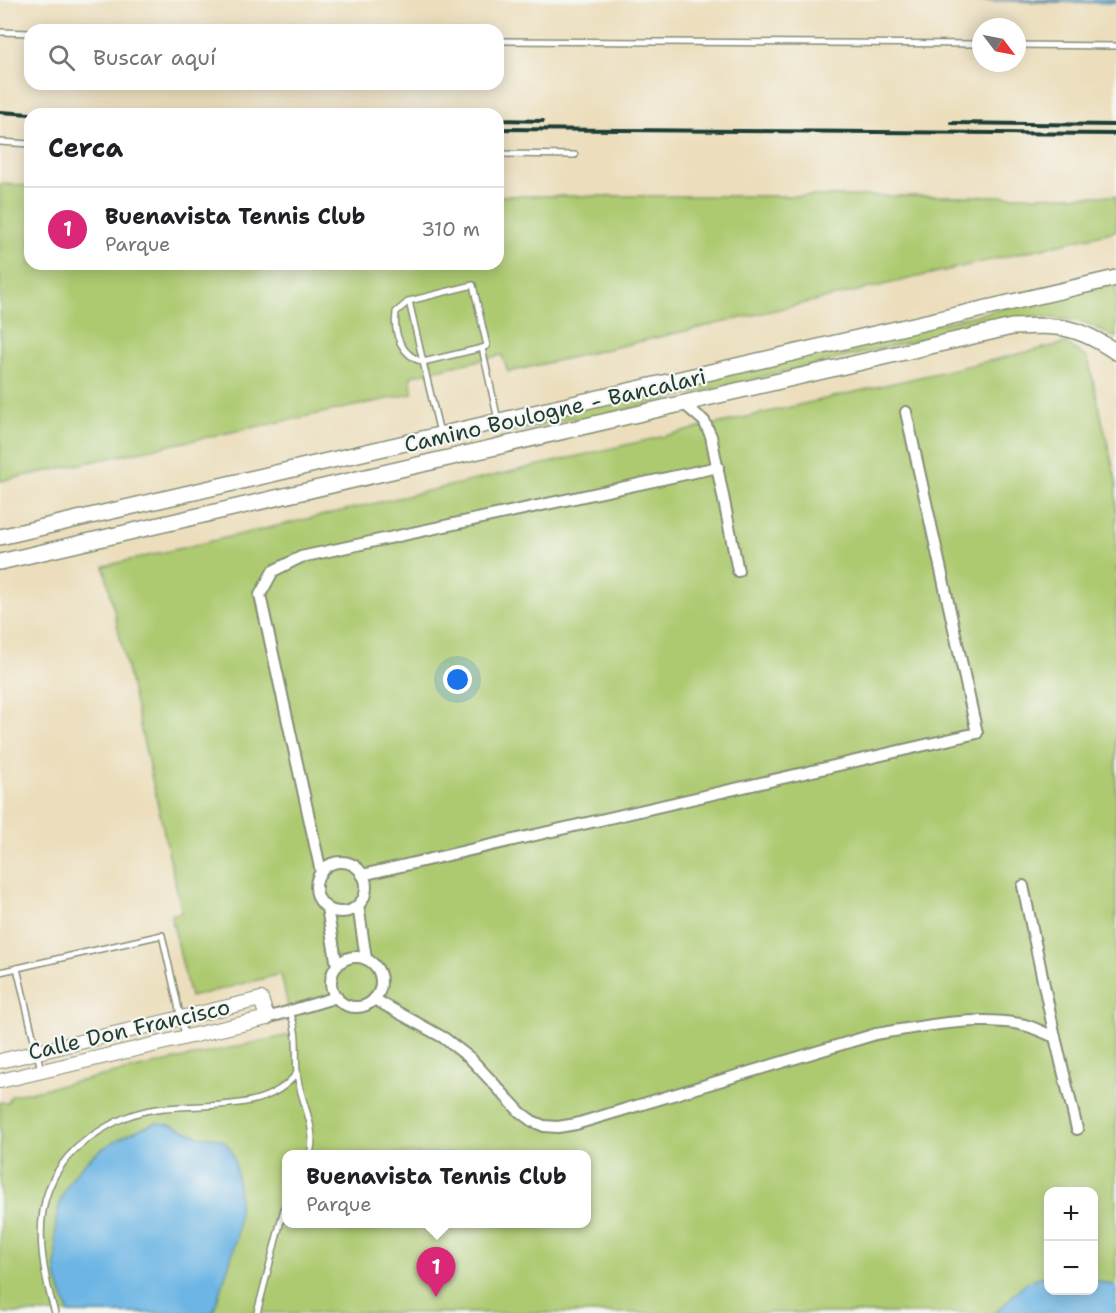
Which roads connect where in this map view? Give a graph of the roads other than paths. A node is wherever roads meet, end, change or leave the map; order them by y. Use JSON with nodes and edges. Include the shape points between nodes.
{"nodes":[{"id":1,"x":0,"y":32,"type":"edge"},
{"id":2,"x":24,"y":33,"type":"edge"},
{"id":3,"x":504,"y":40,"type":"edge"},
{"id":4,"x":972,"y":44,"type":"edge"},
{"id":5,"x":1026,"y":45,"type":"edge"},
{"id":6,"x":1116,"y":46,"type":"edge"},
{"id":7,"x":0,"y":142,"type":"edge"},
{"id":8,"x":24,"y":144,"type":"edge"},
{"id":9,"x":504,"y":154,"type":"edge"},
{"id":10,"x":575,"y":155,"type":"dead end"},
{"id":11,"x":1116,"y":278,"type":"edge"},
{"id":12,"x":409,"y":301,"type":"junction"},
{"id":13,"x":482,"y":348,"type":"junction"},
{"id":14,"x":1116,"y":352,"type":"edge"},
{"id":15,"x":423,"y":362,"type":"junction"},
{"id":16,"x":682,"y":403,"type":"junction"},
{"id":17,"x":906,"y":412,"type":"dead end"},
{"id":18,"x":498,"y":421,"type":"junction"},
{"id":19,"x":440,"y":435,"type":"junction"},
{"id":20,"x":718,"y":467,"type":"junction"},
{"id":21,"x":0,"y":537,"type":"edge"},
{"id":22,"x":0,"y":562,"type":"edge"},
{"id":23,"x":738,"y":571,"type":"dead end"},
{"id":24,"x":321,"y":872,"type":"junction"},
{"id":25,"x":362,"y":875,"type":"junction"},
{"id":26,"x":1023,"y":886,"type":"dead end"},
{"id":27,"x":358,"y":905,"type":"junction"},
{"id":28,"x":327,"y":908,"type":"junction"},
{"id":29,"x":366,"y":959,"type":"junction"},
{"id":30,"x":337,"y":966,"type":"junction"},
{"id":31,"x":17,"y":968,"type":"junction"},
{"id":32,"x":0,"y":972,"type":"edge"},
{"id":33,"x":337,"y":997,"type":"junction"},
{"id":34,"x":374,"y":999,"type":"junction"},
{"id":35,"x":289,"y":1010,"type":"junction"},
{"id":36,"x":181,"y":1018,"type":"junction"},
{"id":37,"x":267,"y":1018,"type":"junction"},
{"id":38,"x":185,"y":1037,"type":"junction"},
{"id":39,"x":1055,"y":1037,"type":"junction"},
{"id":40,"x":37,"y":1052,"type":"junction"},
{"id":41,"x":0,"y":1061,"type":"edge"},
{"id":42,"x":42,"y":1071,"type":"junction"},
{"id":43,"x":297,"y":1073,"type":"junction"},
{"id":44,"x":0,"y":1081,"type":"edge"},
{"id":45,"x":1077,"y":1129,"type":"dead end"},
{"id":46,"x":310,"y":1150,"type":"edge"},
{"id":47,"x":282,"y":1216,"type":"edge"},
{"id":48,"x":55,"y":1313,"type":"edge"},
{"id":49,"x":256,"y":1313,"type":"edge"}],
"edges":[{"from":1,"to":2,"type":"lane"},
{"from":3,"to":4,"type":"lane"},
{"from":5,"to":6,"type":"lane"},
{"from":7,"to":8,"type":"lane"},
{"from":9,"to":10,"type":"lane"},
{"from":11,"to":18,"type":"main road","name":"Camino Boulogne - Bancalari"},
{"from":12,"to":13,"type":"lane","via":[[472,285],[487,346]]},
{"from":12,"to":15,"type":"lane"},
{"from":12,"to":15,"type":"lane","via":[[396,312],[395,332],[409,355]]},
{"from":13,"to":15,"type":"lane"},
{"from":13,"to":18,"type":"lane"},
{"from":14,"to":16,"type":"main road","name":"Camino Boulogne - Bancalari","via":[[1090,334],[1072,328],[1012,327]]},
{"from":15,"to":19,"type":"lane"},
{"from":16,"to":20,"type":"street","via":[[704,421]]},
{"from":16,"to":22,"type":"main road","name":"Camino Boulogne - Bancalari"},
{"from":17,"to":25,"type":"street","via":[[977,733]]},
{"from":18,"to":19,"type":"main road","name":"Camino Boulogne - Bancalari"},
{"from":19,"to":21,"type":"main road","name":"Camino Boulogne - Bancalari"},
{"from":20,"to":23,"type":"street"},
{"from":20,"to":24,"type":"street","via":[[301,557],[273,571],[260,596]]},
{"from":24,"to":25,"type":"street","via":[[334,863],[343,863]]},
{"from":24,"to":28,"type":"street","via":[[317,896]]},
{"from":25,"to":27,"type":"street","via":[[365,890]]},
{"from":26,"to":39,"type":"street"},
{"from":27,"to":28,"type":"street","via":[[344,912]]},
{"from":27,"to":29,"type":"street"},
{"from":28,"to":30,"type":"street"},
{"from":29,"to":30,"type":"street","via":[[350,958]]},
{"from":29,"to":34,"type":"street","via":[[381,977]]},
{"from":30,"to":33,"type":"street","via":[[332,982]]},
{"from":31,"to":32,"type":"lane"},
{"from":31,"to":36,"type":"lane","via":[[162,935]]},
{"from":31,"to":40,"type":"lane"},
{"from":33,"to":34,"type":"street","via":[[343,1003],[359,1006]]},
{"from":33,"to":35,"type":"street"},
{"from":34,"to":39,"type":"street","via":[[444,1038],[470,1058],[520,1112],[543,1126],[558,1127],[897,1030],[982,1021],[1022,1024]]},
{"from":35,"to":37,"type":"street"},
{"from":35,"to":43,"type":"lane","via":[[297,1029]]},
{"from":36,"to":37,"type":"street","name":"Calle Don Francisco","via":[[261,999]]},
{"from":36,"to":38,"type":"lane"},
{"from":36,"to":40,"type":"street","name":"Calle Don Francisco"},
{"from":37,"to":38,"type":"street","name":"Calle Don Francisco"},
{"from":38,"to":42,"type":"street","name":"Calle Don Francisco"},
{"from":39,"to":45,"type":"street"},
{"from":40,"to":41,"type":"street","name":"Calle Don Francisco"},
{"from":40,"to":42,"type":"lane"},
{"from":42,"to":44,"type":"street","name":"Calle Don Francisco"},
{"from":43,"to":46,"type":"lane","via":[[312,1133]]},
{"from":43,"to":48,"type":"lane","via":[[271,1096],[254,1102],[157,1109],[119,1119],[69,1153],[50,1183],[40,1238],[43,1276]]},
{"from":47,"to":49,"type":"lane"}]}
